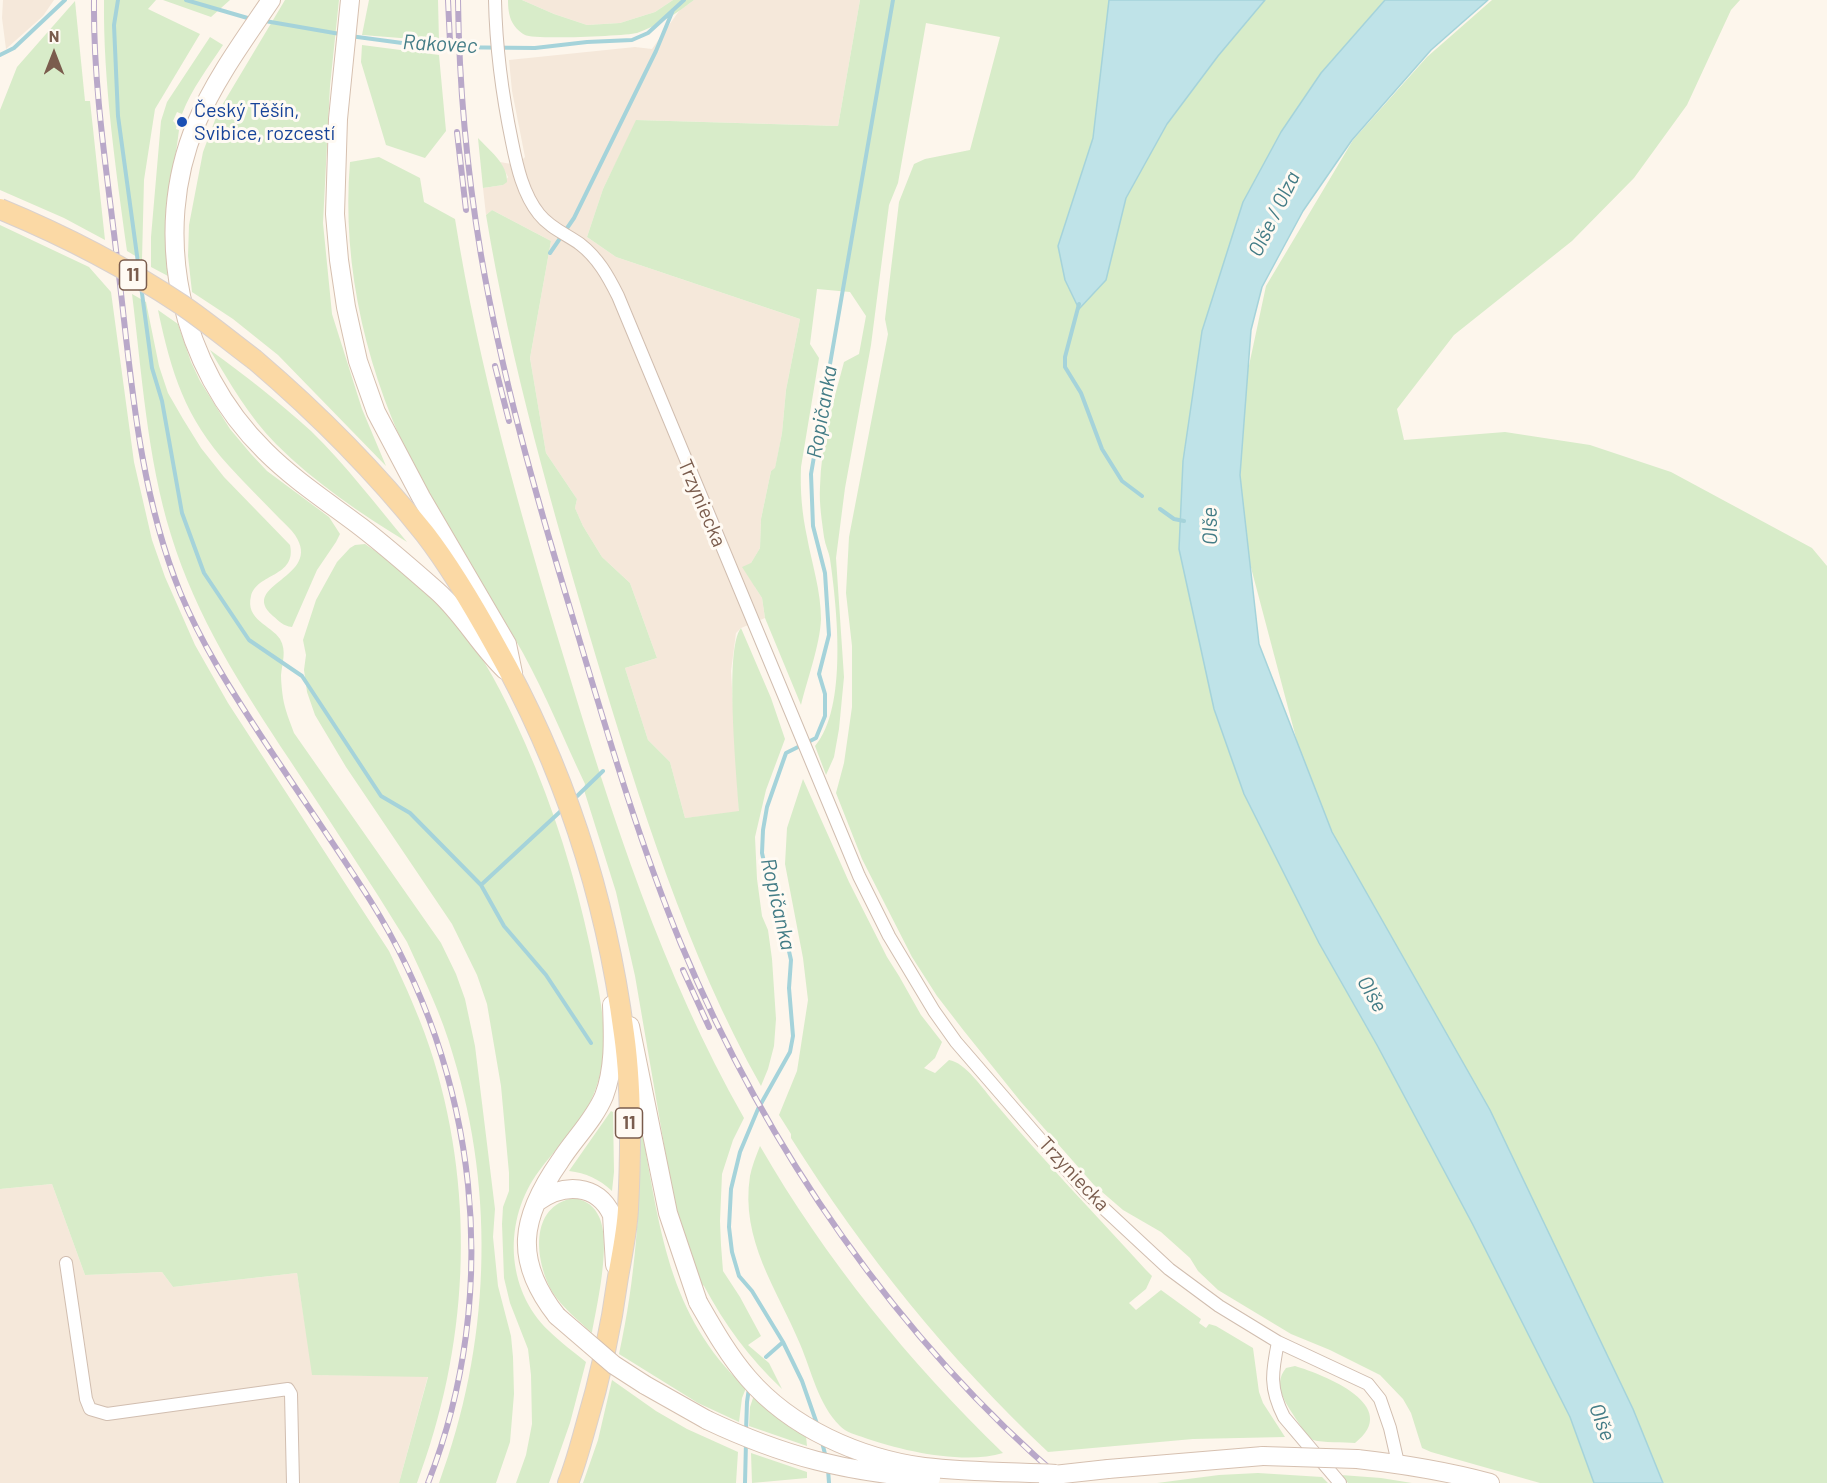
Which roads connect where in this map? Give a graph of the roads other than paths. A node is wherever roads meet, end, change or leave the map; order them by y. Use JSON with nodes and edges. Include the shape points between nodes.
{"nodes":[{"id":1,"x":495,"y":0,"type":"edge"},
{"id":2,"x":269,"y":4,"type":"edge"},
{"id":3,"x":349,"y":9,"type":"edge"},
{"id":4,"x":0,"y":208,"type":"edge"},
{"id":5,"x":514,"y":678,"type":"junction"},
{"id":6,"x":611,"y":955,"type":"junction"},
{"id":7,"x":537,"y":1202,"type":"junction"},
{"id":8,"x":66,"y":1263,"type":"dead end"},
{"id":9,"x":616,"y":1291,"type":"junction"},
{"id":10,"x":1278,"y":1342,"type":"junction"},
{"id":11,"x":1398,"y":1463,"type":"junction"},
{"id":12,"x":1056,"y":1474,"type":"junction"},
{"id":13,"x":293,"y":1483,"type":"edge"},
{"id":14,"x":568,"y":1483,"type":"edge"},
{"id":15,"x":987,"y":1483,"type":"edge"},
{"id":16,"x":1340,"y":1483,"type":"edge"},
{"id":17,"x":1490,"y":1483,"type":"edge"}],
"edges":[{"from":1,"to":10,"type":"street","name":"Trzyniecka","via":[[497,60],[504,104],[517,165],[530,200],[540,216],[593,256],[618,296],[859,876],[889,936],[956,1042],[1086,1191],[1169,1269]]},
{"from":2,"to":5,"type":"main road","via":[[217,81],[196,124],[180,180],[175,217],[177,267],[196,348],[231,412],[264,450],[440,594]]},
{"from":3,"to":5,"type":"main road","via":[[338,119],[336,214],[346,307],[358,361],[386,431],[507,644]]},
{"from":4,"to":5,"type":"main road","number":"11","bridge":true,"via":[[71,241],[182,305],[255,360],[336,434],[426,536],[471,601]]},
{"from":5,"to":6,"type":"main road","number":"11","via":[[551,757],[579,831]]},
{"from":6,"to":7,"type":"main road","via":[[612,1057],[604,1096]]},
{"from":6,"to":9,"type":"main road","number":"11","via":[[625,1036],[628,1105],[628,1212]]},
{"from":6,"to":12,"type":"main road","bridge":true,"via":[[633,1034],[668,1213],[698,1302],[749,1380],[785,1413],[858,1450],[924,1467]]},
{"from":7,"to":9,"type":"main road","via":[[558,1191],[576,1188],[592,1192],[604,1202],[612,1215]]},
{"from":7,"to":12,"type":"main road","bridge":true,"via":[[528,1230],[528,1258],[537,1287],[557,1316],[645,1385],[707,1420],[774,1449],[856,1470],[958,1480]]},
{"from":8,"to":13,"type":"street","via":[[90,1408],[107,1414],[288,1389]]},
{"from":9,"to":14,"type":"main road","number":"11","via":[[602,1364]]},
{"from":10,"to":11,"type":"street","name":"Trzyniecka","via":[[1368,1384],[1380,1399]]},
{"from":10,"to":16,"type":"street","via":[[1272,1381],[1278,1405]]},
{"from":11,"to":12,"type":"main road","bridge":true,"via":[[1263,1456]]},
{"from":11,"to":17,"type":"main road"},
{"from":12,"to":15,"type":"main road","bridge":true}]}
